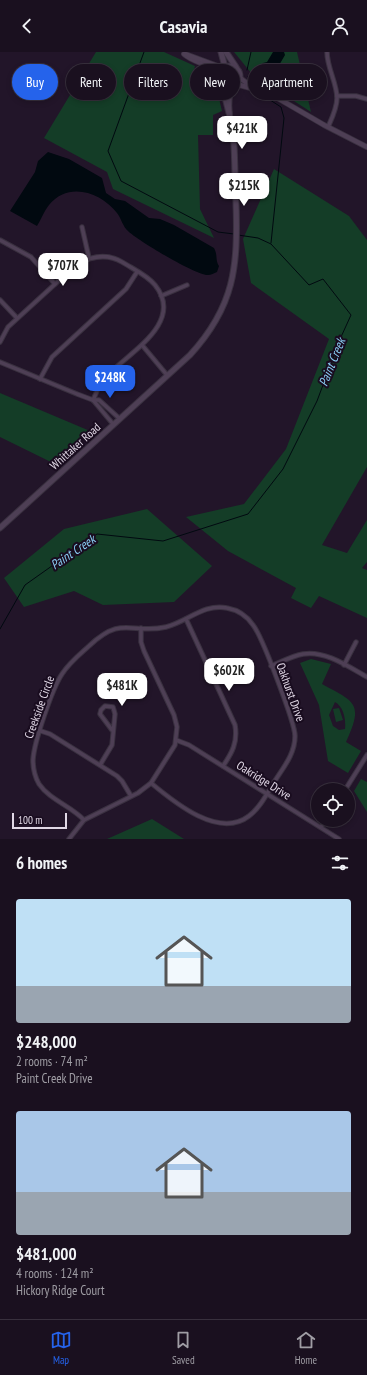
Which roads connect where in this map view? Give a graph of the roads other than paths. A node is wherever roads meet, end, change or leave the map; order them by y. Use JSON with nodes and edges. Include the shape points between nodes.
{"nodes":[{"id":1,"x":221,"y":52,"type":"edge"},
{"id":2,"x":226,"y":52,"type":"edge"},
{"id":3,"x":327,"y":52,"type":"edge"},
{"id":4,"x":182,"y":53,"type":"edge"},
{"id":5,"x":201,"y":64,"type":"edge"},
{"id":6,"x":215,"y":64,"type":"edge"},
{"id":7,"x":223,"y":64,"type":"edge"},
{"id":8,"x":234,"y":64,"type":"edge"},
{"id":9,"x":240,"y":78,"type":"edge"},
{"id":10,"x":248,"y":84,"type":"edge"},
{"id":11,"x":337,"y":96,"type":"junction"},
{"id":12,"x":367,"y":99,"type":"edge"},
{"id":13,"x":226,"y":100,"type":"edge"},
{"id":14,"x":229,"y":100,"type":"edge"},
{"id":15,"x":280,"y":100,"type":"edge"},
{"id":16,"x":230,"y":115,"type":"junction"},
{"id":17,"x":328,"y":127,"type":"junction"},
{"id":18,"x":367,"y":147,"type":"edge"},
{"id":19,"x":82,"y":226,"type":"dead end"},
{"id":20,"x":0,"y":240,"type":"edge"},
{"id":21,"x":89,"y":258,"type":"junction"},
{"id":22,"x":137,"y":272,"type":"junction"},
{"id":23,"x":55,"y":284,"type":"junction"},
{"id":24,"x":187,"y":285,"type":"dead end"},
{"id":25,"x":161,"y":296,"type":"junction"},
{"id":26,"x":0,"y":300,"type":"edge"},
{"id":27,"x":17,"y":318,"type":"junction"},
{"id":28,"x":0,"y":342,"type":"edge"},
{"id":29,"x":142,"y":345,"type":"junction"},
{"id":30,"x":0,"y":362,"type":"edge"},
{"id":31,"x":167,"y":375,"type":"junction"},
{"id":32,"x":40,"y":379,"type":"junction"},
{"id":33,"x":92,"y":400,"type":"junction"},
{"id":34,"x":120,"y":419,"type":"junction"},
{"id":35,"x":113,"y":424,"type":"junction"},
{"id":36,"x":0,"y":528,"type":"edge"},
{"id":37,"x":186,"y":619,"type":"junction"},
{"id":38,"x":141,"y":628,"type":"junction"},
{"id":39,"x":356,"y":642,"type":"dead end"},
{"id":40,"x":344,"y":665,"type":"junction"},
{"id":41,"x":271,"y":666,"type":"junction"},
{"id":42,"x":367,"y":677,"type":"edge"},
{"id":43,"x":112,"y":730,"type":"junction"},
{"id":44,"x":41,"y":731,"type":"junction"},
{"id":45,"x":176,"y":740,"type":"junction"},
{"id":46,"x":367,"y":755,"type":"edge"},
{"id":47,"x":100,"y":765,"type":"junction"},
{"id":48,"x":223,"y":766,"type":"junction"},
{"id":49,"x":151,"y":783,"type":"junction"},
{"id":50,"x":349,"y":783,"type":"edge"},
{"id":51,"x":267,"y":794,"type":"junction"},
{"id":52,"x":131,"y":796,"type":"junction"},
{"id":53,"x":84,"y":820,"type":"junction"},
{"id":54,"x":311,"y":821,"type":"edge"},
{"id":55,"x":321,"y":827,"type":"edge"},
{"id":56,"x":69,"y":839,"type":"edge"},
{"id":57,"x":339,"y":839,"type":"edge"}],
"edges":[{"from":1,"to":7,"type":"main road"},
{"from":2,"to":8,"type":"main road"},
{"from":3,"to":11,"type":"street"},
{"from":4,"to":5,"type":"street"},
{"from":4,"to":6,"type":"street"},
{"from":9,"to":10,"type":"street"},
{"from":11,"to":12,"type":"street"},
{"from":11,"to":17,"type":"street"},
{"from":13,"to":16,"type":"main road","name":"Whittaker Road"},
{"from":14,"to":16,"type":"main road","name":"Whittaker Road"},
{"from":15,"to":17,"type":"street"},
{"from":16,"to":31,"type":"main road","name":"Whittaker Road","via":[[234,146],[237,226],[232,280],[220,313],[198,347]]},
{"from":17,"to":18,"type":"street"},
{"from":19,"to":21,"type":"street"},
{"from":20,"to":23,"type":"street","via":[[31,257]]},
{"from":21,"to":22,"type":"street","via":[[110,257]]},
{"from":21,"to":23,"type":"street","via":[[77,264]]},
{"from":22,"to":25,"type":"street","via":[[155,285]]},
{"from":22,"to":32,"type":"street","via":[[126,289],[52,356]]},
{"from":23,"to":27,"type":"street"},
{"from":24,"to":25,"type":"street"},
{"from":25,"to":29,"type":"street","via":[[163,308],[160,322],[154,334]]},
{"from":26,"to":27,"type":"street"},
{"from":27,"to":28,"type":"street","via":[[8,327]]},
{"from":29,"to":31,"type":"street"},
{"from":29,"to":33,"type":"street","via":[[102,381]]},
{"from":30,"to":32,"type":"street"},
{"from":31,"to":34,"type":"main road","name":"Whittaker Road"},
{"from":32,"to":33,"type":"street"},
{"from":33,"to":34,"type":"street","via":[[102,402]]},
{"from":33,"to":35,"type":"street"},
{"from":34,"to":35,"type":"main road","name":"Whittaker Road"},
{"from":35,"to":36,"type":"main road","name":"Whittaker Road"},
{"from":37,"to":38,"type":"street","name":"Creekside Circle","via":[[167,627]]},
{"from":37,"to":41,"type":"street","name":"Oakhurst Drive","via":[[216,607],[226,607],[242,613],[257,631]]},
{"from":37,"to":48,"type":"street","via":[[235,725],[234,748]]},
{"from":38,"to":44,"type":"street","name":"Creekside Circle","via":[[126,627],[105,632],[71,662],[55,687]]},
{"from":38,"to":45,"type":"street","via":[[144,651],[174,715],[177,727]]},
{"from":39,"to":40,"type":"street"},
{"from":40,"to":41,"type":"street","via":[[323,655],[311,653]]},
{"from":40,"to":42,"type":"street"},
{"from":41,"to":51,"type":"street","name":"Oakhurst Drive","via":[[291,718],[295,736],[292,754]]},
{"from":43,"to":43,"type":"street","via":[[114,710],[112,706],[105,706],[100,714]]},
{"from":43,"to":47,"type":"street","via":[[112,745]]},
{"from":44,"to":47,"type":"street"},
{"from":44,"to":53,"type":"street","name":"Creekside Circle","via":[[33,758],[38,781],[47,793],[74,810]]},
{"from":45,"to":48,"type":"street","name":"Oakridge Drive"},
{"from":45,"to":49,"type":"street"},
{"from":46,"to":50,"type":"street"},
{"from":47,"to":52,"type":"street","via":[[122,781]]},
{"from":48,"to":51,"type":"street","name":"Oakridge Drive"},
{"from":49,"to":51,"type":"street","name":"Oakhurst Drive","via":[[203,818],[222,824],[237,822],[249,816]]},
{"from":49,"to":52,"type":"street"},
{"from":51,"to":54,"type":"street","name":"Oakridge Drive"},
{"from":52,"to":53,"type":"street"},
{"from":53,"to":56,"type":"street"},
{"from":55,"to":57,"type":"street","name":"Oakridge Drive"}]}
